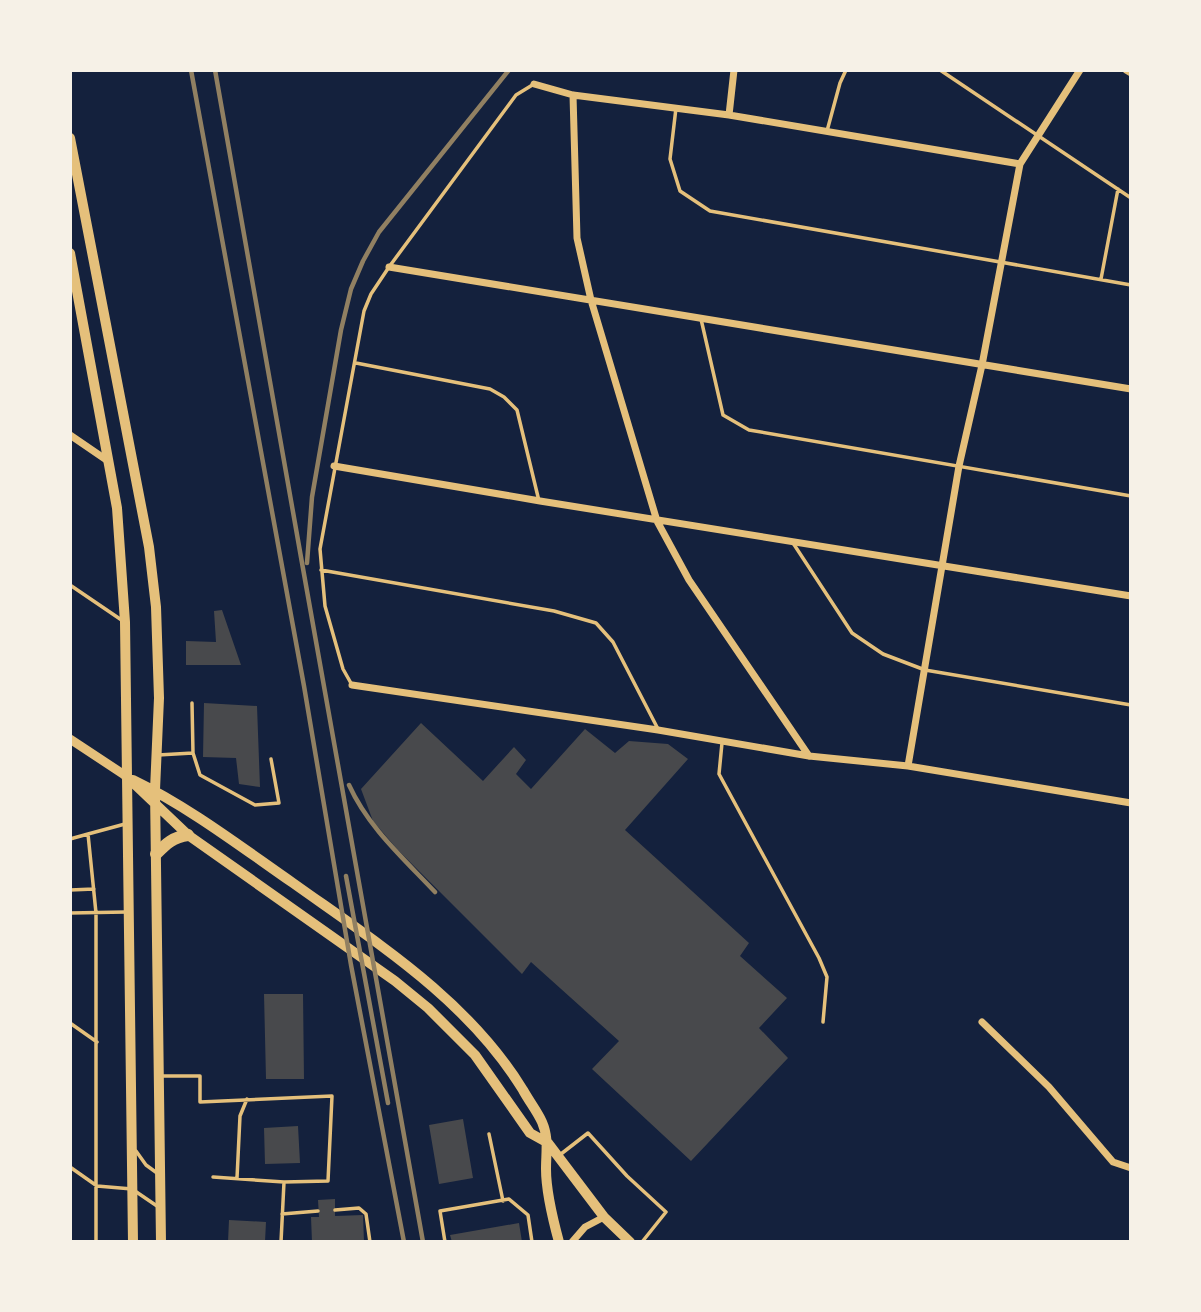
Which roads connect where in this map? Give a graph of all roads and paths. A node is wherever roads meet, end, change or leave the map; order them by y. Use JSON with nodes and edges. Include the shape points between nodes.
{"nodes":[{"id":1,"x":734,"y":70,"type":"edge"},
{"id":2,"x":846,"y":70,"type":"edge"},
{"id":3,"x":940,"y":70,"type":"edge"},
{"id":4,"x":1080,"y":70,"type":"edge"},
{"id":5,"x":1126,"y":70,"type":"edge"},
{"id":6,"x":1131,"y":73,"type":"edge"},
{"id":7,"x":534,"y":84,"type":"joint"},
{"id":8,"x":573,"y":94,"type":"junction"},
{"id":9,"x":676,"y":107,"type":"junction"},
{"id":10,"x":729,"y":115,"type":"junction"},
{"id":11,"x":827,"y":131,"type":"junction"},
{"id":12,"x":1037,"y":135,"type":"junction"},
{"id":13,"x":70,"y":138,"type":"edge"},
{"id":14,"x":1020,"y":164,"type":"junction"},
{"id":15,"x":1118,"y":189,"type":"junction"},
{"id":16,"x":1131,"y":198,"type":"edge"},
{"id":17,"x":70,"y":253,"type":"edge"},
{"id":18,"x":1002,"y":261,"type":"junction"},
{"id":19,"x":389,"y":267,"type":"junction"},
{"id":20,"x":1101,"y":279,"type":"junction"},
{"id":21,"x":73,"y":284,"type":"edge"},
{"id":22,"x":1131,"y":285,"type":"edge"},
{"id":23,"x":591,"y":300,"type":"junction"},
{"id":24,"x":701,"y":318,"type":"junction"},
{"id":25,"x":356,"y":363,"type":"junction"},
{"id":26,"x":982,"y":365,"type":"junction"},
{"id":27,"x":1131,"y":389,"type":"edge"},
{"id":28,"x":70,"y":435,"type":"edge"},
{"id":29,"x":108,"y":461,"type":"junction"},
{"id":30,"x":334,"y":466,"type":"junction"},
{"id":31,"x":959,"y":466,"type":"junction"},
{"id":32,"x":1131,"y":496,"type":"edge"},
{"id":33,"x":540,"y":501,"type":"junction"},
{"id":34,"x":657,"y":521,"type":"junction"},
{"id":35,"x":793,"y":543,"type":"junction"},
{"id":36,"x":943,"y":567,"type":"junction"},
{"id":37,"x":321,"y":570,"type":"junction"},
{"id":38,"x":70,"y":585,"type":"edge"},
{"id":39,"x":1131,"y":596,"type":"edge"},
{"id":40,"x":125,"y":622,"type":"junction"},
{"id":41,"x":925,"y":670,"type":"junction"},
{"id":42,"x":352,"y":685,"type":"joint"},
{"id":43,"x":192,"y":703,"type":"dead end"},
{"id":44,"x":1131,"y":705,"type":"edge"},
{"id":45,"x":658,"y":730,"type":"junction"},
{"id":46,"x":70,"y":739,"type":"edge"},
{"id":47,"x":722,"y":741,"type":"junction"},
{"id":48,"x":193,"y":753,"type":"junction"},
{"id":49,"x":156,"y":755,"type":"junction"},
{"id":50,"x":809,"y":756,"type":"junction"},
{"id":51,"x":271,"y":759,"type":"dead end"},
{"id":52,"x":908,"y":766,"type":"junction"},
{"id":53,"x":126,"y":776,"type":"junction"},
{"id":54,"x":155,"y":790,"type":"junction"},
{"id":55,"x":1131,"y":803,"type":"edge"},
{"id":56,"x":155,"y":806,"type":"junction"},
{"id":57,"x":127,"y":824,"type":"junction"},
{"id":58,"x":88,"y":834,"type":"junction"},
{"id":59,"x":188,"y":835,"type":"junction"},
{"id":60,"x":70,"y":839,"type":"edge"},
{"id":61,"x":156,"y":854,"type":"junction"},
{"id":62,"x":94,"y":889,"type":"junction"},
{"id":63,"x":70,"y":890,"type":"edge"},
{"id":64,"x":128,"y":912,"type":"junction"},
{"id":65,"x":70,"y":913,"type":"edge"},
{"id":66,"x":96,"y":913,"type":"junction"},
{"id":67,"x":824,"y":1022,"type":"dead end"},
{"id":68,"x":982,"y":1022,"type":"dead end"},
{"id":69,"x":70,"y":1023,"type":"edge"},
{"id":70,"x":97,"y":1042,"type":"junction"},
{"id":71,"x":160,"y":1076,"type":"junction"},
{"id":72,"x":247,"y":1099,"type":"junction"},
{"id":73,"x":489,"y":1134,"type":"dead end"},
{"id":74,"x":548,"y":1143,"type":"junction"},
{"id":75,"x":132,"y":1147,"type":"junction"},
{"id":76,"x":558,"y":1157,"type":"junction"},
{"id":77,"x":70,"y":1167,"type":"edge"},
{"id":78,"x":1131,"y":1168,"type":"edge"},
{"id":79,"x":161,"y":1175,"type":"junction"},
{"id":80,"x":214,"y":1177,"type":"dead end"},
{"id":81,"x":237,"y":1178,"type":"junction"},
{"id":82,"x":284,"y":1182,"type":"junction"},
{"id":83,"x":97,"y":1186,"type":"junction"},
{"id":84,"x":132,"y":1189,"type":"junction"},
{"id":85,"x":503,"y":1201,"type":"junction"},
{"id":86,"x":161,"y":1209,"type":"junction"},
{"id":87,"x":335,"y":1210,"type":"dead end"},
{"id":88,"x":318,"y":1211,"type":"dead end"},
{"id":89,"x":282,"y":1214,"type":"junction"},
{"id":90,"x":604,"y":1217,"type":"junction"},
{"id":91,"x":96,"y":1242,"type":"edge"},
{"id":92,"x":133,"y":1242,"type":"edge"},
{"id":93,"x":161,"y":1242,"type":"edge"},
{"id":94,"x":281,"y":1242,"type":"edge"},
{"id":95,"x":370,"y":1242,"type":"edge"},
{"id":96,"x":445,"y":1242,"type":"edge"},
{"id":97,"x":532,"y":1242,"type":"edge"},
{"id":98,"x":559,"y":1242,"type":"edge"},
{"id":99,"x":572,"y":1242,"type":"edge"},
{"id":100,"x":630,"y":1242,"type":"edge"},
{"id":101,"x":642,"y":1242,"type":"edge"}],
"edges":[{"from":1,"to":10,"type":"street"},
{"from":2,"to":11,"type":"lane"},
{"from":3,"to":12,"type":"lane"},
{"from":4,"to":12,"type":"street"},
{"from":5,"to":6,"type":"street"},
{"from":7,"to":8,"type":"street"},
{"from":7,"to":19,"type":"lane","via":[[516,94]]},
{"from":8,"to":9,"type":"street"},
{"from":8,"to":23,"type":"street","via":[[577,238]]},
{"from":9,"to":10,"type":"street"},
{"from":9,"to":18,"type":"lane","via":[[670,159],[680,191],[710,211]]},
{"from":10,"to":11,"type":"street"},
{"from":11,"to":14,"type":"street"},
{"from":12,"to":14,"type":"street"},
{"from":12,"to":15,"type":"lane"},
{"from":13,"to":49,"type":"main road","via":[[149,547],[156,607]]},
{"from":14,"to":18,"type":"street"},
{"from":15,"to":16,"type":"lane"},
{"from":15,"to":20,"type":"lane"},
{"from":17,"to":21,"type":"main road"},
{"from":18,"to":20,"type":"lane"},
{"from":18,"to":26,"type":"street"},
{"from":19,"to":23,"type":"street"},
{"from":19,"to":25,"type":"lane","via":[[365,311]]},
{"from":20,"to":22,"type":"lane"},
{"from":21,"to":29,"type":"main road"},
{"from":23,"to":24,"type":"street"},
{"from":23,"to":34,"type":"street"},
{"from":24,"to":26,"type":"street"},
{"from":24,"to":31,"type":"lane","via":[[723,415],[749,430]]},
{"from":25,"to":30,"type":"lane"},
{"from":25,"to":33,"type":"lane","via":[[490,389],[504,397],[517,410]]},
{"from":26,"to":27,"type":"street"},
{"from":26,"to":31,"type":"street"},
{"from":28,"to":29,"type":"street"},
{"from":29,"to":40,"type":"main road","via":[[117,508]]},
{"from":30,"to":33,"type":"street"},
{"from":30,"to":37,"type":"lane","via":[[320,549]]},
{"from":31,"to":32,"type":"lane"},
{"from":31,"to":36,"type":"street"},
{"from":33,"to":34,"type":"street"},
{"from":34,"to":35,"type":"street"},
{"from":34,"to":50,"type":"street","via":[[689,580]]},
{"from":35,"to":36,"type":"street"},
{"from":35,"to":41,"type":"lane","via":[[852,633],[884,654]]},
{"from":36,"to":39,"type":"street"},
{"from":36,"to":41,"type":"street"},
{"from":37,"to":42,"type":"lane","via":[[325,607]]},
{"from":37,"to":45,"type":"lane","via":[[554,611],[596,623],[613,642]]},
{"from":38,"to":40,"type":"lane"},
{"from":40,"to":53,"type":"main road"},
{"from":41,"to":44,"type":"lane"},
{"from":41,"to":52,"type":"street"},
{"from":42,"to":45,"type":"street"},
{"from":43,"to":48,"type":"lane"},
{"from":45,"to":47,"type":"street"},
{"from":46,"to":53,"type":"street"},
{"from":47,"to":50,"type":"street"},
{"from":47,"to":67,"type":"lane","via":[[719,774],[827,977]]},
{"from":48,"to":49,"type":"lane"},
{"from":48,"to":51,"type":"lane","via":[[201,775],[255,805],[279,803]]},
{"from":49,"to":54,"type":"main road"},
{"from":50,"to":52,"type":"street"},
{"from":52,"to":55,"type":"street"},
{"from":53,"to":54,"type":"main road"},
{"from":53,"to":56,"type":"main road"},
{"from":53,"to":57,"type":"main road"},
{"from":54,"to":56,"type":"main road"},
{"from":54,"to":74,"type":"main road","via":[[393,954],[462,1013],[510,1070],[542,1122]]},
{"from":56,"to":59,"type":"main road"},
{"from":56,"to":61,"type":"main road"},
{"from":57,"to":58,"type":"lane"},
{"from":57,"to":64,"type":"main road"},
{"from":58,"to":60,"type":"lane"},
{"from":58,"to":62,"type":"lane"},
{"from":59,"to":61,"type":"main road","via":[[168,841]]},
{"from":59,"to":74,"type":"main road","via":[[428,1008],[475,1055],[530,1133]]},
{"from":61,"to":71,"type":"main road"},
{"from":62,"to":63,"type":"lane"},
{"from":62,"to":66,"type":"lane"},
{"from":64,"to":66,"type":"lane"},
{"from":64,"to":75,"type":"main road"},
{"from":65,"to":66,"type":"lane"},
{"from":66,"to":70,"type":"lane"},
{"from":68,"to":78,"type":"street","via":[[1049,1087],[1113,1162]]},
{"from":69,"to":70,"type":"lane"},
{"from":70,"to":83,"type":"lane"},
{"from":71,"to":72,"type":"lane","via":[[200,1076],[200,1102]]},
{"from":71,"to":79,"type":"main road"},
{"from":72,"to":81,"type":"lane","via":[[240,1116]]},
{"from":72,"to":82,"type":"lane","via":[[332,1096],[328,1181]]},
{"from":73,"to":85,"type":"lane"},
{"from":74,"to":76,"type":"main road"},
{"from":74,"to":98,"type":"main road","via":[[546,1171]]},
{"from":75,"to":79,"type":"lane"},
{"from":75,"to":84,"type":"main road"},
{"from":76,"to":90,"type":"main road"},
{"from":76,"to":101,"type":"lane","via":[[588,1133],[666,1212]]},
{"from":77,"to":83,"type":"lane"},
{"from":79,"to":86,"type":"main road"},
{"from":80,"to":81,"type":"lane"},
{"from":81,"to":82,"type":"lane"},
{"from":82,"to":89,"type":"lane"},
{"from":83,"to":84,"type":"lane"},
{"from":83,"to":91,"type":"lane"},
{"from":84,"to":86,"type":"lane"},
{"from":84,"to":92,"type":"main road"},
{"from":85,"to":96,"type":"lane","via":[[440,1211]]},
{"from":85,"to":97,"type":"lane","via":[[509,1199],[528,1215]]},
{"from":86,"to":93,"type":"main road"},
{"from":87,"to":95,"type":"lane","via":[[359,1208],[366,1214]]},
{"from":88,"to":89,"type":"lane"},
{"from":89,"to":94,"type":"lane"},
{"from":90,"to":99,"type":"street","via":[[585,1227]]},
{"from":90,"to":100,"type":"main road"}]}
